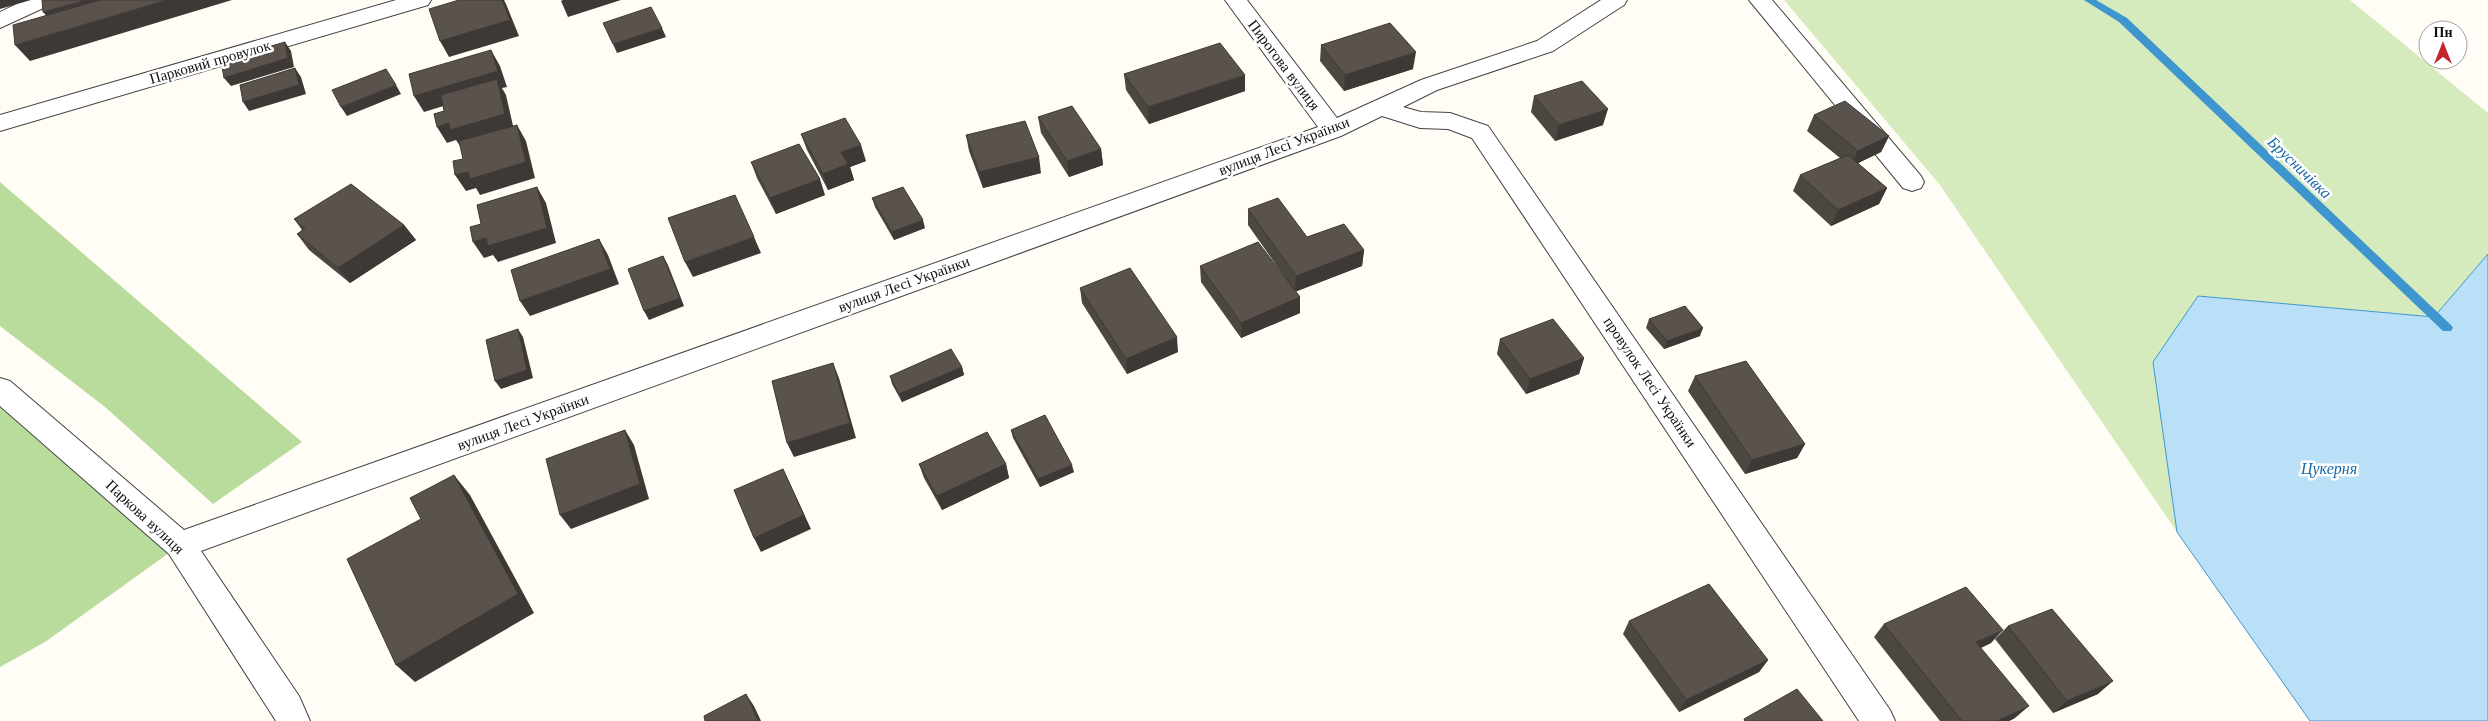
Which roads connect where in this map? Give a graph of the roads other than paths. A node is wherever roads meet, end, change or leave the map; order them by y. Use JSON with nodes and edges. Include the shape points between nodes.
{"nodes":[{"id":1,"x":42,"y":0,"type":"edge"},
{"id":2,"x":420,"y":0,"type":"edge"},
{"id":3,"x":1236,"y":0,"type":"edge"},
{"id":4,"x":1616,"y":0,"type":"edge"},
{"id":5,"x":1760,"y":0,"type":"edge"},
{"id":6,"x":0,"y":21,"type":"edge"},
{"id":7,"x":1378,"y":107,"type":"junction"},
{"id":8,"x":0,"y":123,"type":"edge"},
{"id":9,"x":1333,"y":130,"type":"junction"},
{"id":10,"x":1912,"y":182,"type":"dead end"},
{"id":11,"x":0,"y":389,"type":"edge"},
{"id":12,"x":180,"y":545,"type":"junction"},
{"id":13,"x":293,"y":721,"type":"edge"},
{"id":14,"x":1878,"y":721,"type":"edge"}],
"edges":[{"from":1,"to":6,"type":"street"},
{"from":2,"to":8,"type":"street","name":"Парковий провулок"},
{"from":3,"to":9,"type":"street","name":"Пирогова вулиця"},
{"from":4,"to":7,"type":"street","name":"вулиця Лесі Українки","via":[[1545,46],[1429,85]]},
{"from":5,"to":10,"type":"street"},
{"from":7,"to":9,"type":"street","name":"вулиця Лесі Українки"},
{"from":7,"to":14,"type":"street","name":"провулок Лесі Українки","via":[[1420,120],[1450,121],[1480,132]]},
{"from":9,"to":12,"type":"street","name":"вулиця Лесі Українки"},
{"from":11,"to":12,"type":"street","name":"Паркова вулиця"},
{"from":12,"to":13,"type":"street","name":"Паркова вулиця"}]}
